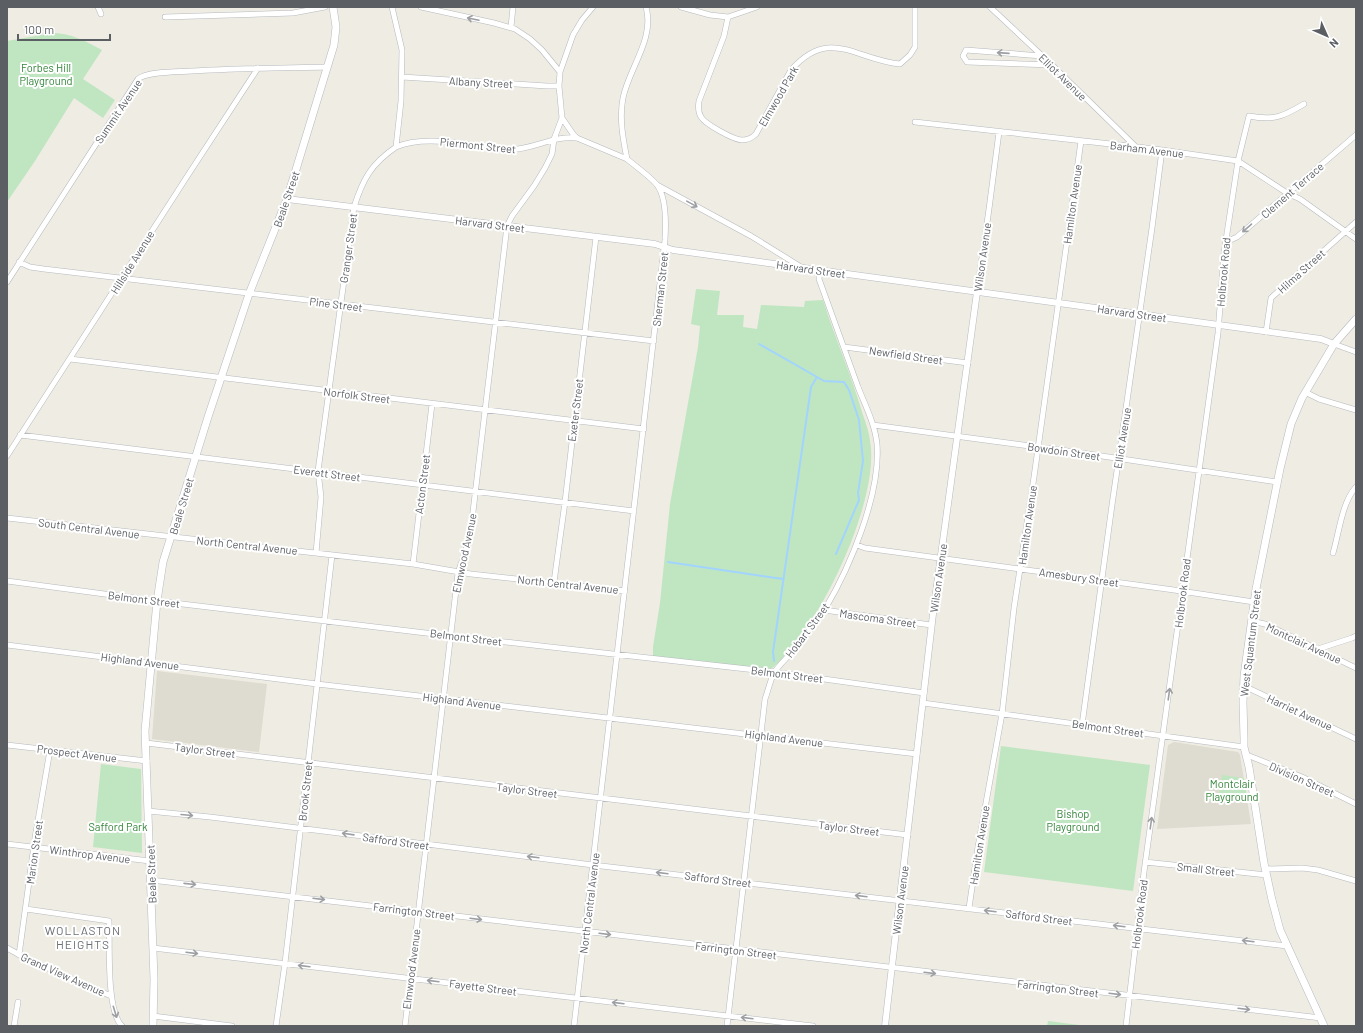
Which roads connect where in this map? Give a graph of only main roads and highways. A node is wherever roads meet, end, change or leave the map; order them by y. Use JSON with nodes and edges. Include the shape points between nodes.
{"nodes":[{"id":1,"x":333,"y":7,"type":"edge"},
{"id":2,"x":1356,"y":319,"type":"edge"},
{"id":3,"x":153,"y":1026,"type":"edge"},
{"id":4,"x":1324,"y":1026,"type":"edge"}],
"edges":[{"from":1,"to":3,"type":"main road","name":"Beale Street","via":[[336,27],[334,45],[287,199],[249,294],[163,562],[145,731],[154,979]]},
{"from":2,"to":4,"type":"main road","name":"West Squantum Street","via":[[1334,344],[1305,392],[1293,419],[1277,482],[1254,602],[1244,686],[1244,747],[1272,900],[1280,930]]}]}
